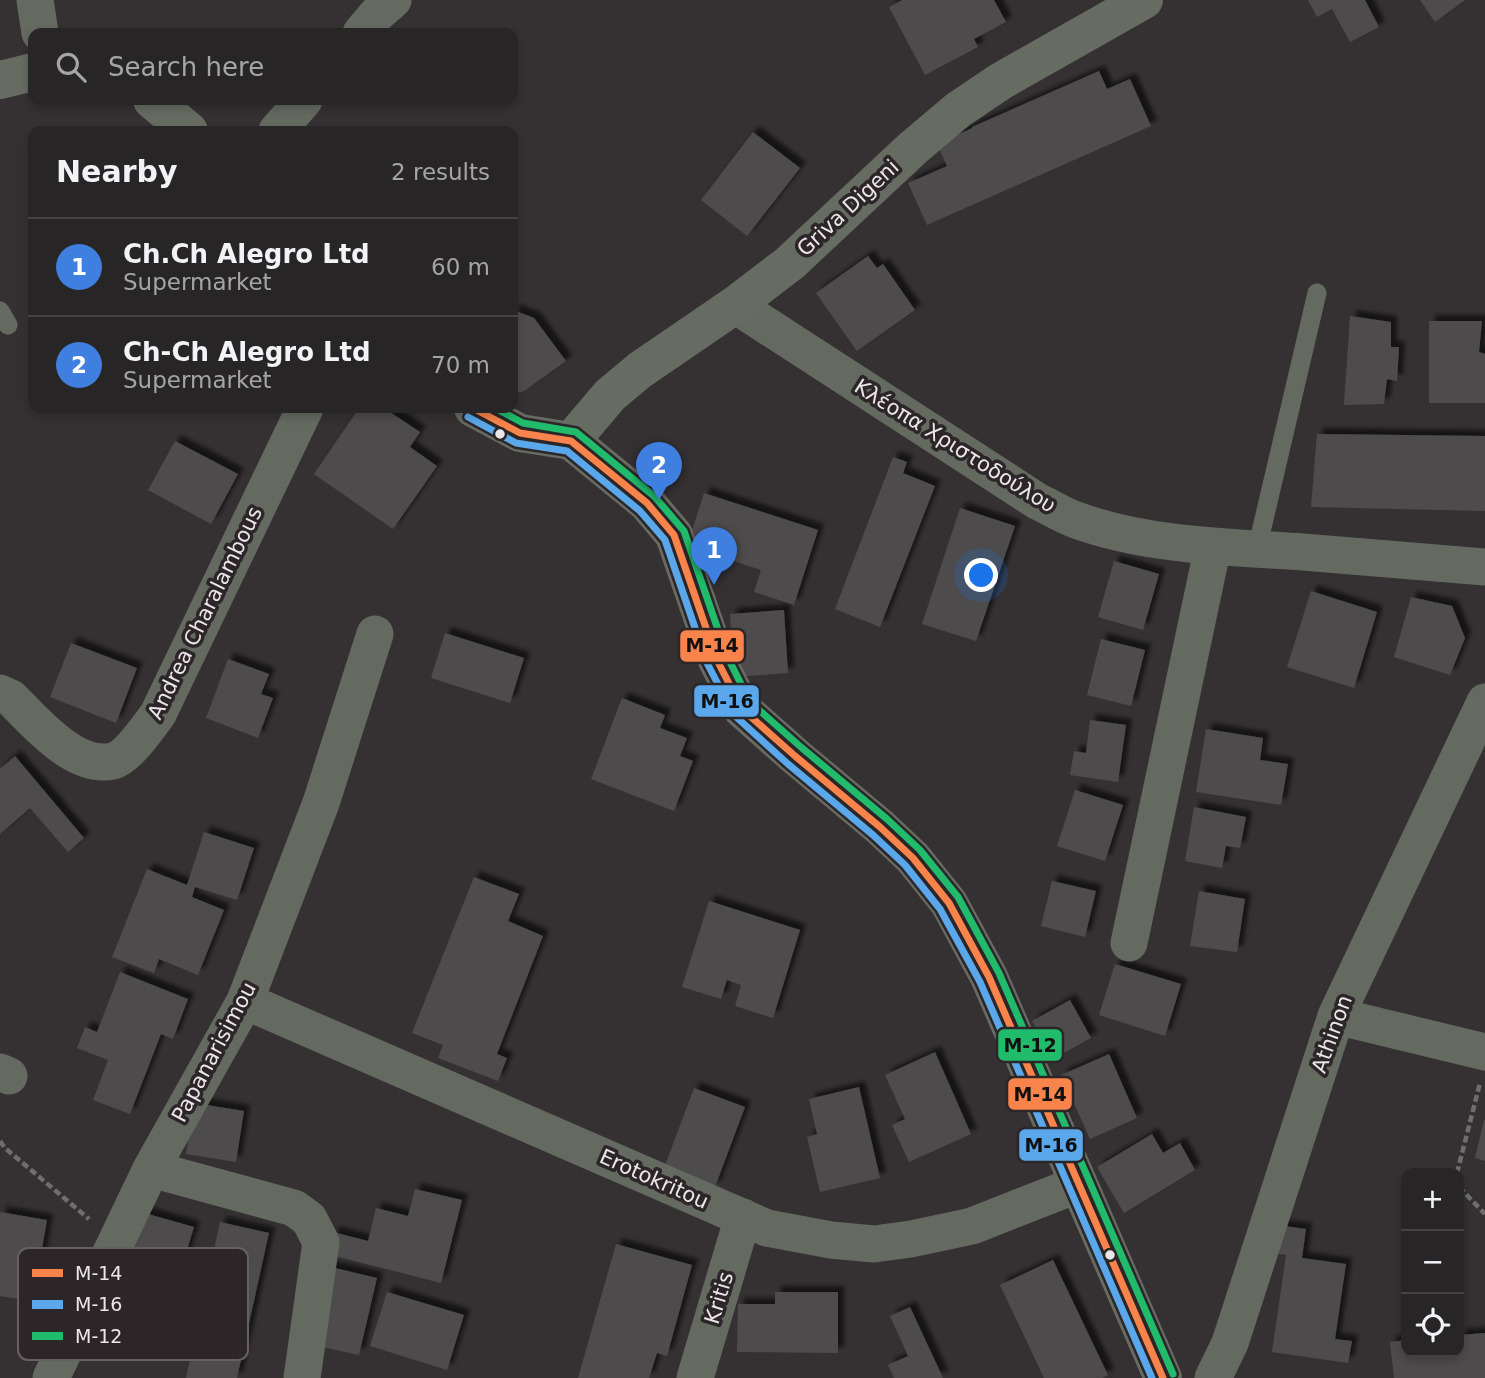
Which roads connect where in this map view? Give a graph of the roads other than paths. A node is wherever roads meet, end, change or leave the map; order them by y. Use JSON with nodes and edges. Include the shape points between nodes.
{"nodes":[{"id":1,"x":35,"y":0,"type":"edge"},
{"id":2,"x":393,"y":0,"type":"edge"},
{"id":3,"x":1144,"y":0,"type":"edge"},
{"id":4,"x":39,"y":28,"type":"edge"},
{"id":5,"x":365,"y":28,"type":"edge"},
{"id":6,"x":28,"y":73,"type":"edge"},
{"id":7,"x":0,"y":80,"type":"edge"},
{"id":8,"x":158,"y":105,"type":"edge"},
{"id":9,"x":300,"y":105,"type":"edge"},
{"id":10,"x":183,"y":126,"type":"edge"},
{"id":11,"x":281,"y":126,"type":"edge"},
{"id":12,"x":1317,"y":293,"type":"dead end"},
{"id":13,"x":735,"y":306,"type":"junction"},
{"id":14,"x":303,"y":413,"type":"edge"},
{"id":15,"x":482,"y":413,"type":"edge"},
{"id":16,"x":571,"y":441,"type":"junction"},
{"id":17,"x":1213,"y":546,"type":"junction"},
{"id":18,"x":1257,"y":549,"type":"junction"},
{"id":19,"x":1485,"y":567,"type":"edge"},
{"id":20,"x":376,"y":634,"type":"dead end"},
{"id":21,"x":0,"y":693,"type":"edge"},
{"id":22,"x":1485,"y":702,"type":"edge"},
{"id":23,"x":1129,"y":943,"type":"dead end"},
{"id":24,"x":245,"y":1001,"type":"junction"},
{"id":25,"x":1336,"y":1016,"type":"junction"},
{"id":26,"x":1483,"y":1063,"type":"edge"},
{"id":27,"x":151,"y":1169,"type":"junction"},
{"id":28,"x":1079,"y":1184,"type":"junction"},
{"id":29,"x":743,"y":1217,"type":"junction"},
{"id":30,"x":113,"y":1248,"type":"edge"},
{"id":31,"x":60,"y":1360,"type":"edge"},
{"id":32,"x":51,"y":1378,"type":"edge"},
{"id":33,"x":302,"y":1378,"type":"edge"},
{"id":34,"x":695,"y":1378,"type":"edge"},
{"id":35,"x":1163,"y":1378,"type":"edge"},
{"id":36,"x":1213,"y":1378,"type":"edge"}],
"edges":[{"from":1,"to":4,"type":"street"},
{"from":2,"to":5,"type":"street"},
{"from":3,"to":13,"type":"main road","name":"Griva Digeni","via":[[958,110],[790,263]]},
{"from":6,"to":7,"type":"main road"},
{"from":8,"to":10,"type":"main road"},
{"from":9,"to":11,"type":"street"},
{"from":12,"to":18,"type":"lane"},
{"from":13,"to":16,"type":"main road","name":"Griva Digeni","via":[[640,370],[610,395]]},
{"from":13,"to":17,"type":"street","name":"Κλέοπα Χριστοδούλου","via":[[1037,501],[1113,531]]},
{"from":14,"to":21,"type":"street","name":"Andrea Charalambous","via":[[158,714],[136,743],[115,761],[93,761],[65,749]]},
{"from":15,"to":16,"type":"main road","via":[[520,433]]},
{"from":16,"to":28,"type":"main road","via":[[647,503],[674,534],[717,660],[742,709],[880,827],[913,858],[949,903],[989,977]]},
{"from":17,"to":18,"type":"street","name":"Κλέοπα Χριστοδούλου"},
{"from":17,"to":23,"type":"street"},
{"from":18,"to":19,"type":"street","name":"Κλέοπα Χριστοδούλου"},
{"from":20,"to":24,"type":"street","name":"Papanarisimou","via":[[321,803]]},
{"from":22,"to":25,"type":"street","name":"Athinon"},
{"from":24,"to":27,"type":"street","name":"Papanarisimou"},
{"from":24,"to":29,"type":"street","name":"Erotokritou"},
{"from":25,"to":26,"type":"street"},
{"from":25,"to":36,"type":"street","name":"Athinon","via":[[1230,1343]]},
{"from":27,"to":30,"type":"street","name":"Papanarisimou"},
{"from":27,"to":33,"type":"street","via":[[294,1208],[309,1219],[321,1242]]},
{"from":28,"to":29,"type":"street","name":"Erotokritou","via":[[972,1226],[874,1244],[767,1228]]},
{"from":28,"to":35,"type":"main road"},
{"from":29,"to":34,"type":"street","name":"Kritis"},
{"from":31,"to":32,"type":"street","name":"Papanarisimou"}]}
